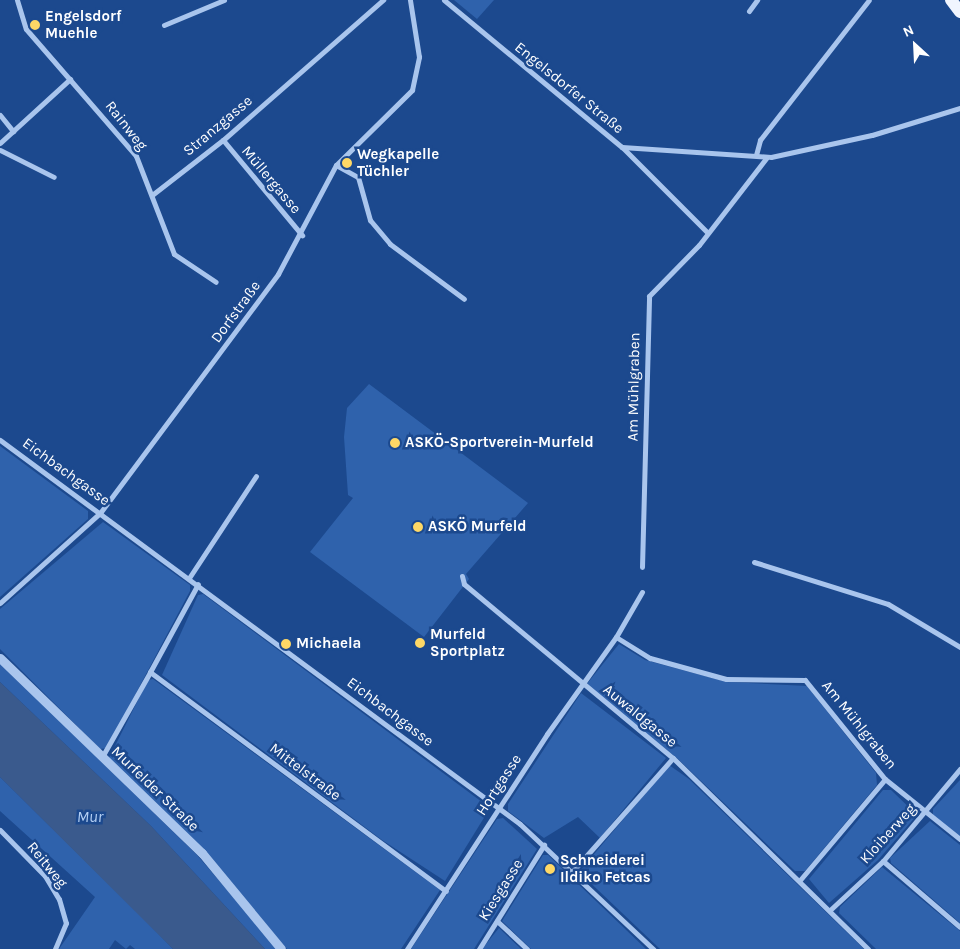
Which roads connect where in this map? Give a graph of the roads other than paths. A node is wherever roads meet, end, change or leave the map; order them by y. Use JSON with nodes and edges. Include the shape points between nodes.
{"nodes":[{"id":1,"x":17,"y":0,"type":"edge"},
{"id":2,"x":224,"y":0,"type":"edge"},
{"id":3,"x":383,"y":0,"type":"edge"},
{"id":4,"x":410,"y":0,"type":"edge"},
{"id":5,"x":444,"y":0,"type":"edge"},
{"id":6,"x":757,"y":0,"type":"edge"},
{"id":7,"x":869,"y":0,"type":"edge"},
{"id":8,"x":952,"y":0,"type":"edge"},
{"id":9,"x":749,"y":11,"type":"dead end"},
{"id":10,"x":960,"y":12,"type":"edge"},
{"id":11,"x":164,"y":25,"type":"dead end"},
{"id":12,"x":70,"y":79,"type":"junction"},
{"id":13,"x":960,"y":108,"type":"edge"},
{"id":14,"x":0,"y":115,"type":"edge"},
{"id":15,"x":13,"y":131,"type":"junction"},
{"id":16,"x":223,"y":140,"type":"junction"},
{"id":17,"x":0,"y":143,"type":"edge"},
{"id":18,"x":622,"y":147,"type":"junction"},
{"id":19,"x":0,"y":150,"type":"edge"},
{"id":20,"x":756,"y":155,"type":"junction"},
{"id":21,"x":767,"y":157,"type":"junction"},
{"id":22,"x":336,"y":165,"type":"junction"},
{"id":23,"x":54,"y":177,"type":"dead end"},
{"id":24,"x":152,"y":195,"type":"junction"},
{"id":25,"x":706,"y":231,"type":"junction"},
{"id":26,"x":302,"y":234,"type":"junction"},
{"id":27,"x":216,"y":282,"type":"dead end"},
{"id":28,"x":464,"y":299,"type":"dead end"},
{"id":29,"x":0,"y":440,"type":"edge"},
{"id":30,"x":256,"y":476,"type":"dead end"},
{"id":31,"x":100,"y":513,"type":"junction"},
{"id":32,"x":754,"y":562,"type":"dead end"},
{"id":33,"x":642,"y":567,"type":"dead end"},
{"id":34,"x":462,"y":576,"type":"dead end"},
{"id":35,"x":189,"y":578,"type":"junction"},
{"id":36,"x":198,"y":584,"type":"junction"},
{"id":37,"x":642,"y":592,"type":"dead end"},
{"id":38,"x":0,"y":603,"type":"edge"},
{"id":39,"x":616,"y":637,"type":"junction"},
{"id":40,"x":960,"y":647,"type":"edge"},
{"id":41,"x":0,"y":658,"type":"edge"},
{"id":42,"x":150,"y":672,"type":"junction"},
{"id":43,"x":581,"y":684,"type":"junction"},
{"id":44,"x":101,"y":757,"type":"junction"},
{"id":45,"x":673,"y":758,"type":"junction"},
{"id":46,"x":959,"y":771,"type":"edge"},
{"id":47,"x":885,"y":780,"type":"junction"},
{"id":48,"x":499,"y":809,"type":"junction"},
{"id":49,"x":925,"y":811,"type":"junction"},
{"id":50,"x":0,"y":830,"type":"edge"},
{"id":51,"x":960,"y":839,"type":"edge"},
{"id":52,"x":544,"y":845,"type":"junction"},
{"id":53,"x":883,"y":861,"type":"junction"},
{"id":54,"x":572,"y":872,"type":"junction"},
{"id":55,"x":800,"y":880,"type":"junction"},
{"id":56,"x":446,"y":891,"type":"junction"},
{"id":57,"x":830,"y":910,"type":"junction"},
{"id":58,"x":497,"y":921,"type":"junction"},
{"id":59,"x":960,"y":927,"type":"edge"},
{"id":60,"x":55,"y":949,"type":"edge"},
{"id":61,"x":281,"y":949,"type":"edge"},
{"id":62,"x":407,"y":949,"type":"edge"},
{"id":63,"x":479,"y":949,"type":"edge"},
{"id":64,"x":527,"y":949,"type":"edge"},
{"id":65,"x":653,"y":949,"type":"edge"},
{"id":66,"x":868,"y":949,"type":"edge"}],
"edges":[{"from":1,"to":12,"type":"street","name":"Rainweg","via":[[24,27]]},
{"from":2,"to":11,"type":"street"},
{"from":3,"to":16,"type":"street","name":"Stranzgasse"},
{"from":4,"to":22,"type":"street","name":"Dorfstraße","via":[[419,57],[415,83]]},
{"from":5,"to":18,"type":"street","name":"Engelsdorfer Straße"},
{"from":6,"to":9,"type":"street"},
{"from":7,"to":20,"type":"street","via":[[760,140]]},
{"from":8,"to":10,"type":"main road"},
{"from":12,"to":15,"type":"street"},
{"from":12,"to":24,"type":"street","name":"Rainweg","via":[[136,156]]},
{"from":13,"to":21,"type":"street","name":"Engelsdorfer Straße","via":[[872,136]]},
{"from":14,"to":15,"type":"street"},
{"from":15,"to":17,"type":"street"},
{"from":16,"to":24,"type":"street","name":"Stranzgasse"},
{"from":16,"to":26,"type":"street","name":"Müllergasse"},
{"from":18,"to":20,"type":"street","name":"Engelsdorfer Straße"},
{"from":18,"to":25,"type":"street"},
{"from":19,"to":23,"type":"street"},
{"from":20,"to":21,"type":"street","name":"Engelsdorfer Straße"},
{"from":21,"to":25,"type":"street","name":"Am Mühlgraben"},
{"from":22,"to":26,"type":"street","name":"Dorfstraße"},
{"from":22,"to":28,"type":"street","via":[[358,177],[370,220],[390,244]]},
{"from":24,"to":27,"type":"street","via":[[174,254]]},
{"from":25,"to":33,"type":"street","name":"Am Mühlgraben","via":[[699,245],[649,296]]},
{"from":26,"to":31,"type":"street","name":"Dorfstraße","via":[[217,360]]},
{"from":29,"to":31,"type":"street","name":"Eichbachgasse"},
{"from":30,"to":35,"type":"street"},
{"from":31,"to":35,"type":"street","name":"Eichbachgasse"},
{"from":31,"to":38,"type":"street","name":"Dorfstraße"},
{"from":32,"to":40,"type":"street","via":[[888,604]]},
{"from":34,"to":43,"type":"street","name":"Auwaldgasse","via":[[464,584]]},
{"from":35,"to":36,"type":"street","name":"Eichbachgasse"},
{"from":36,"to":42,"type":"street"},
{"from":36,"to":48,"type":"street","name":"Eichbachgasse"},
{"from":37,"to":39,"type":"street"},
{"from":39,"to":43,"type":"street","name":"Hortgasse"},
{"from":39,"to":47,"type":"street","name":"Am Mühlgraben","via":[[650,658],[726,679],[805,680]]},
{"from":41,"to":44,"type":"street","name":"Murfelder Straße"},
{"from":42,"to":44,"type":"street"},
{"from":42,"to":56,"type":"street","name":"Mittelstraße"},
{"from":43,"to":45,"type":"street","name":"Auwaldgasse"},
{"from":43,"to":48,"type":"street","name":"Hortgasse"},
{"from":44,"to":61,"type":"street","name":"Murfelder Straße","via":[[202,853]]},
{"from":45,"to":54,"type":"street"},
{"from":45,"to":55,"type":"street","name":"Auwaldgasse"},
{"from":46,"to":49,"type":"street","name":"Kloiberweg"},
{"from":47,"to":49,"type":"street","name":"Am Mühlgraben"},
{"from":47,"to":55,"type":"street"},
{"from":48,"to":52,"type":"street","name":"Eichbachgasse"},
{"from":48,"to":56,"type":"street","name":"Hortgasse"},
{"from":49,"to":51,"type":"street","name":"Am Mühlgraben"},
{"from":49,"to":53,"type":"street","name":"Kloiberweg"},
{"from":50,"to":60,"type":"street","name":"Reitweg","via":[[45,876],[59,899],[66,923]]},
{"from":52,"to":54,"type":"street","name":"Eichbachgasse"},
{"from":52,"to":58,"type":"street","name":"Kiesgasse"},
{"from":53,"to":57,"type":"street","name":"Kloiberweg"},
{"from":53,"to":59,"type":"street"},
{"from":54,"to":65,"type":"street","name":"Eichbachgasse"},
{"from":55,"to":57,"type":"street","name":"Auwaldgasse"},
{"from":56,"to":62,"type":"street","name":"Hortgasse"},
{"from":57,"to":66,"type":"street","name":"Auwaldgasse"},
{"from":58,"to":63,"type":"street","name":"Kiesgasse"},
{"from":58,"to":64,"type":"street"}]}
